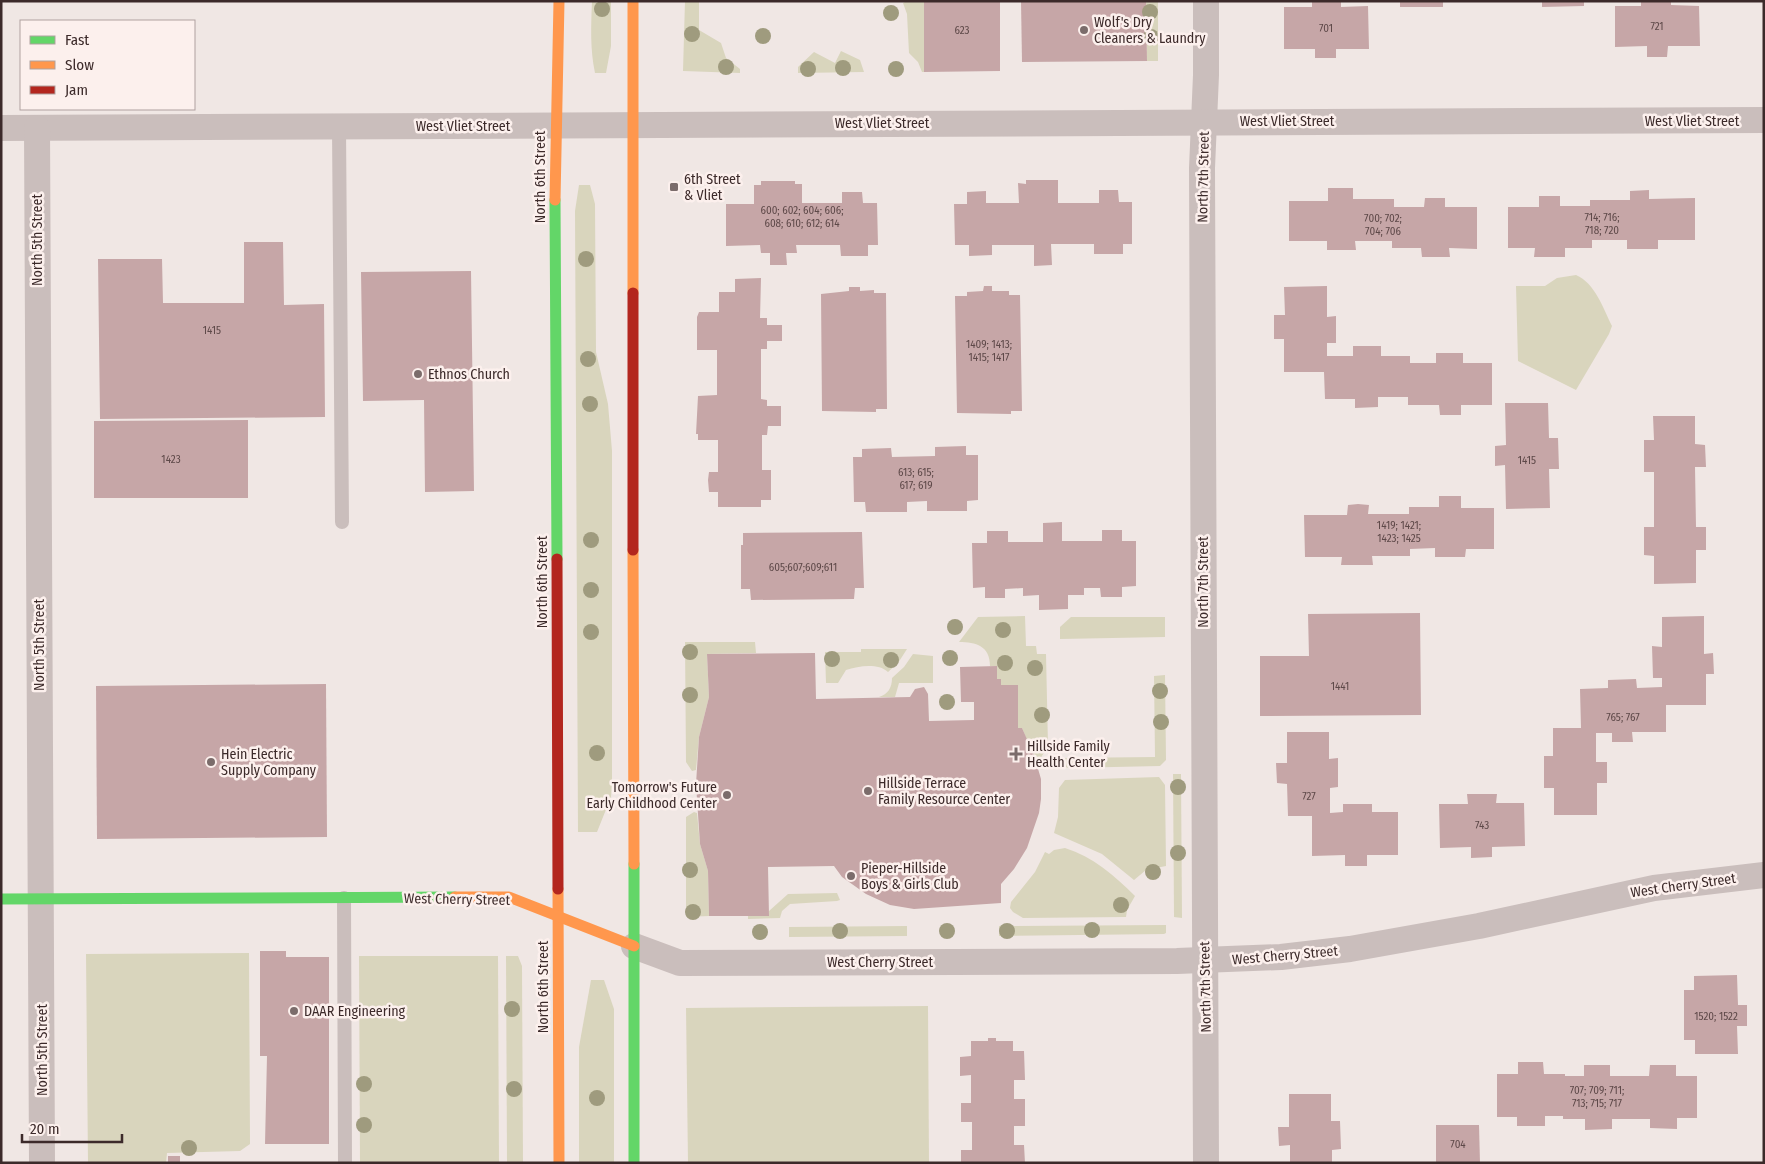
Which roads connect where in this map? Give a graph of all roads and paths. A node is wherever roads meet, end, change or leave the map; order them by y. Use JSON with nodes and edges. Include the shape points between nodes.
{"nodes":[{"id":1,"x":559,"y":1,"type":"edge"},
{"id":2,"x":633,"y":1,"type":"edge"},
{"id":3,"x":1206,"y":1,"type":"edge"},
{"id":4,"x":1764,"y":120,"type":"edge"},
{"id":5,"x":1204,"y":122,"type":"junction"},
{"id":6,"x":632,"y":124,"type":"junction"},
{"id":7,"x":555,"y":126,"type":"junction"},
{"id":8,"x":339,"y":127,"type":"junction"},
{"id":9,"x":1,"y":128,"type":"edge"},
{"id":10,"x":37,"y":128,"type":"junction"},
{"id":11,"x":342,"y":522,"type":"dead end"},
{"id":12,"x":1764,"y":875,"type":"edge"},
{"id":13,"x":344,"y":898,"type":"junction"},
{"id":14,"x":1,"y":899,"type":"edge"},
{"id":15,"x":41,"y":899,"type":"junction"},
{"id":16,"x":558,"y":917,"type":"junction"},
{"id":17,"x":634,"y":946,"type":"junction"},
{"id":18,"x":1204,"y":960,"type":"junction"},
{"id":19,"x":42,"y":1163,"type":"edge"},
{"id":20,"x":345,"y":1163,"type":"edge"},
{"id":21,"x":559,"y":1163,"type":"edge"},
{"id":22,"x":634,"y":1163,"type":"edge"},
{"id":23,"x":1206,"y":1163,"type":"edge"}],
"edges":[{"from":1,"to":7,"type":"main road","name":"North 6th Street"},
{"from":2,"to":6,"type":"main road"},
{"from":3,"to":5,"type":"street","name":"North 7th Street"},
{"from":4,"to":5,"type":"street","name":"West Vliet Street"},
{"from":5,"to":6,"type":"street","name":"West Vliet Street"},
{"from":5,"to":18,"type":"street","name":"North 7th Street"},
{"from":6,"to":7,"type":"street","name":"West Vliet Street"},
{"from":6,"to":17,"type":"main road"},
{"from":7,"to":8,"type":"street","name":"West Vliet Street"},
{"from":7,"to":16,"type":"main road","name":"North 6th Street"},
{"from":8,"to":10,"type":"street","name":"West Vliet Street"},
{"from":8,"to":11,"type":"lane"},
{"from":9,"to":10,"type":"street","name":"West Vliet Street"},
{"from":10,"to":15,"type":"street","name":"North 5th Street"},
{"from":12,"to":18,"type":"street","name":"West Cherry Street","via":[[1654,888],[1479,926],[1350,949],[1281,957]]},
{"from":13,"to":15,"type":"main road","name":"West Cherry Street"},
{"from":13,"to":16,"type":"main road","name":"West Cherry Street","via":[[509,897]]},
{"from":13,"to":20,"type":"lane"},
{"from":14,"to":15,"type":"main road","name":"West Cherry Street"},
{"from":15,"to":19,"type":"street","name":"North 5th Street"},
{"from":16,"to":17,"type":"main road","name":"West Cherry Street"},
{"from":16,"to":21,"type":"main road","name":"North 6th Street"},
{"from":17,"to":18,"type":"street","name":"West Cherry Street","via":[[680,963]]},
{"from":17,"to":22,"type":"main road"},
{"from":18,"to":23,"type":"street","name":"North 7th Street"}]}
